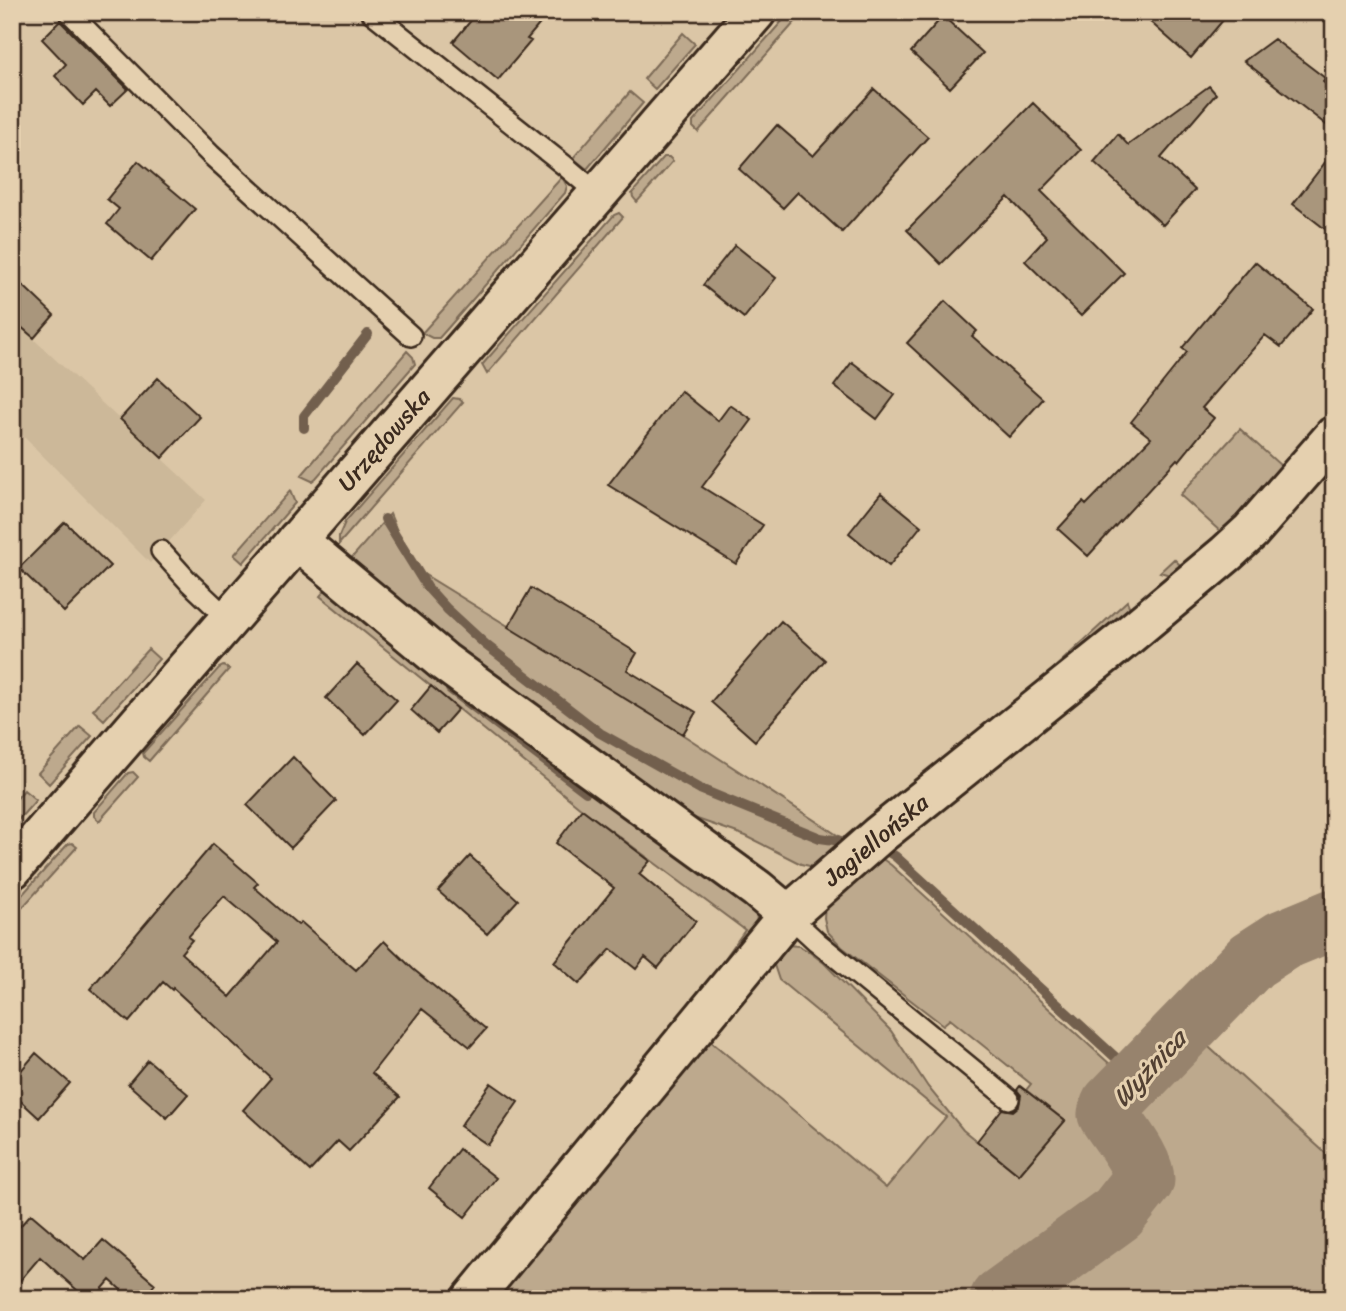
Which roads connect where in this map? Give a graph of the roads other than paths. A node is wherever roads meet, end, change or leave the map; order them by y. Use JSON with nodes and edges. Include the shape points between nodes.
{"nodes":[{"id":1,"x":69,"y":12,"type":"edge"},
{"id":2,"x":371,"y":12,"type":"edge"},
{"id":3,"x":756,"y":12,"type":"edge"},
{"id":4,"x":598,"y":194,"type":"junction"},
{"id":5,"x":411,"y":336,"type":"dead end"},
{"id":6,"x":1334,"y":436,"type":"edge"},
{"id":7,"x":297,"y":540,"type":"junction"},
{"id":8,"x":161,"y":551,"type":"dead end"},
{"id":9,"x":228,"y":620,"type":"junction"},
{"id":10,"x":12,"y":869,"type":"edge"},
{"id":11,"x":788,"y":915,"type":"junction"},
{"id":12,"x":1009,"y":1099,"type":"dead end"},
{"id":13,"x":472,"y":1299,"type":"edge"}],
"edges":[{"from":1,"to":5,"type":"lane","via":[[211,155]]},
{"from":2,"to":4,"type":"lane"},
{"from":3,"to":4,"type":"street","name":"Urzędowska"},
{"from":4,"to":7,"type":"street","name":"Urzędowska"},
{"from":6,"to":11,"type":"street","name":"Jagiellońska","via":[[1226,554],[879,835]]},
{"from":7,"to":9,"type":"street","name":"Urzędowska"},
{"from":7,"to":11,"type":"street","via":[[443,661]]},
{"from":8,"to":9,"type":"lane"},
{"from":9,"to":10,"type":"street","name":"Urzędowska"},
{"from":11,"to":12,"type":"lane"},
{"from":11,"to":13,"type":"street","name":"Jagiellońska"}]}
